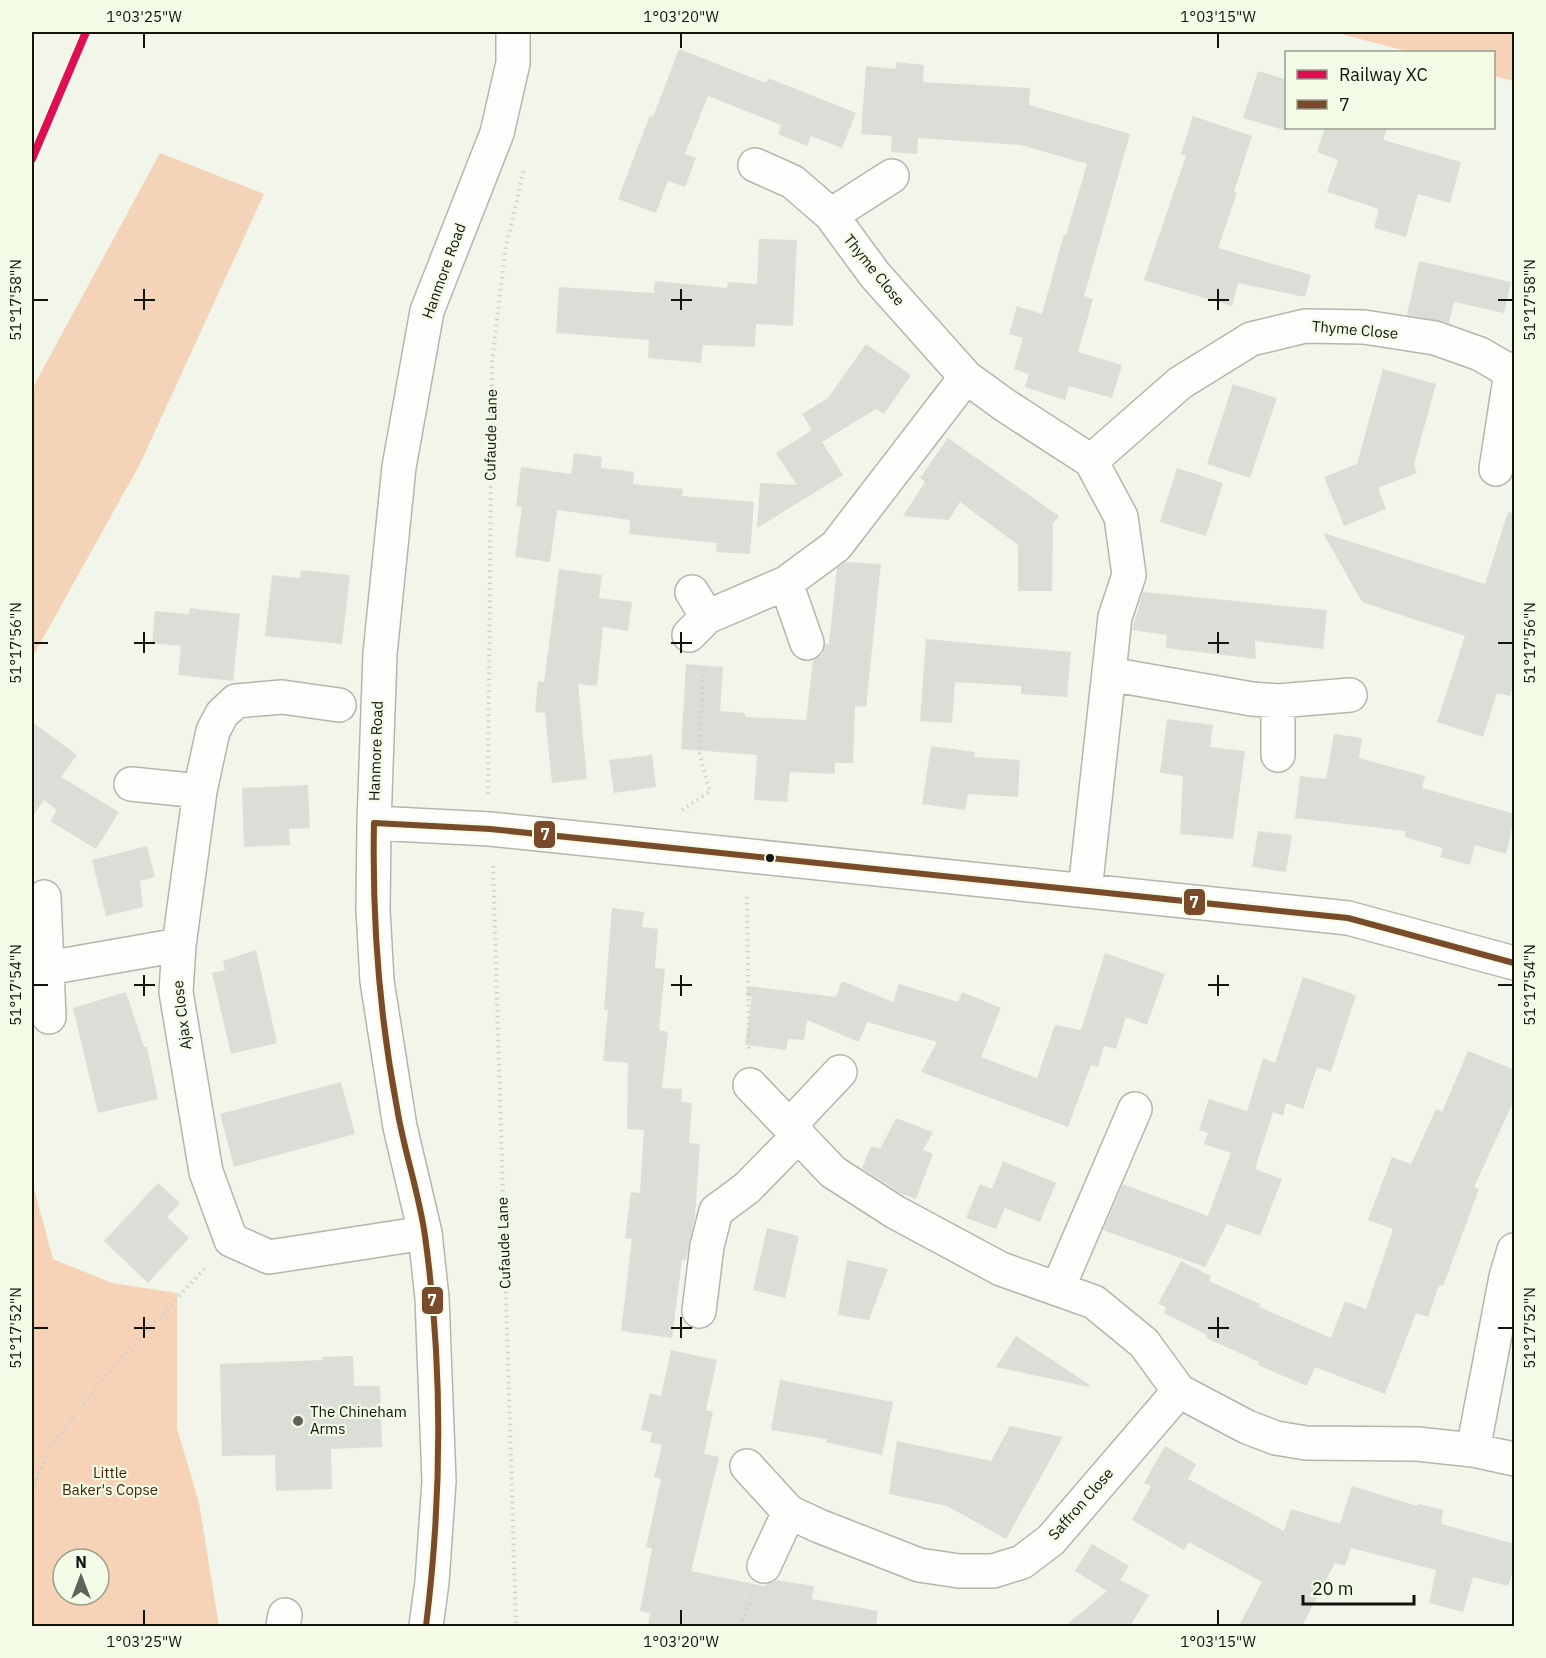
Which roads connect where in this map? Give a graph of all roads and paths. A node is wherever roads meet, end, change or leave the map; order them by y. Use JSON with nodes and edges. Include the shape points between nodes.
{"nodes":[{"id":1,"x":513,"y":32,"type":"edge"},
{"id":2,"x":525,"y":162,"type":"dead end"},
{"id":3,"x":755,"y":165,"type":"dead end"},
{"id":4,"x":892,"y":176,"type":"dead end"},
{"id":5,"x":831,"y":215,"type":"junction"},
{"id":6,"x":1513,"y":371,"type":"edge"},
{"id":7,"x":966,"y":377,"type":"junction"},
{"id":8,"x":1091,"y":461,"type":"junction"},
{"id":9,"x":1496,"y":469,"type":"dead end"},
{"id":10,"x":786,"y":583,"type":"junction"},
{"id":11,"x":696,"y":615,"type":"joint"},
{"id":12,"x":807,"y":643,"type":"dead end"},
{"id":13,"x":1108,"y":674,"type":"junction"},
{"id":14,"x":1350,"y":695,"type":"dead end"},
{"id":15,"x":1278,"y":701,"type":"junction"},
{"id":16,"x":339,"y":705,"type":"dead end"},
{"id":17,"x":1278,"y":755,"type":"dead end"},
{"id":18,"x":131,"y":784,"type":"dead end"},
{"id":19,"x":200,"y":790,"type":"junction"},
{"id":20,"x":488,"y":803,"type":"dead end"},
{"id":21,"x":682,"y":810,"type":"dead end"},
{"id":22,"x":374,"y":823,"type":"junction"},
{"id":23,"x":493,"y":859,"type":"dead end"},
{"id":24,"x":1085,"y":891,"type":"junction"},
{"id":25,"x":44,"y":897,"type":"dead end"},
{"id":26,"x":747,"y":897,"type":"dead end"},
{"id":27,"x":179,"y":945,"type":"junction"},
{"id":28,"x":1515,"y":963,"type":"edge"},
{"id":29,"x":48,"y":968,"type":"junction"},
{"id":30,"x":49,"y":1017,"type":"dead end"},
{"id":31,"x":840,"y":1072,"type":"dead end"},
{"id":32,"x":750,"y":1085,"type":"joint"},
{"id":33,"x":1135,"y":1109,"type":"dead end"},
{"id":34,"x":795,"y":1130,"type":"junction"},
{"id":35,"x":424,"y":1233,"type":"junction"},
{"id":36,"x":231,"y":1240,"type":"junction"},
{"id":37,"x":1515,"y":1250,"type":"edge"},
{"id":38,"x":1058,"y":1288,"type":"junction"},
{"id":39,"x":699,"y":1311,"type":"dead end"},
{"id":40,"x":1179,"y":1391,"type":"junction"},
{"id":41,"x":1473,"y":1450,"type":"junction"},
{"id":42,"x":1515,"y":1459,"type":"edge"},
{"id":43,"x":747,"y":1466,"type":"dead end"},
{"id":44,"x":32,"y":1491,"type":"edge"},
{"id":45,"x":789,"y":1512,"type":"junction"},
{"id":46,"x":764,"y":1566,"type":"dead end"},
{"id":47,"x":426,"y":1626,"type":"edge"},
{"id":48,"x":516,"y":1626,"type":"edge"}],
"edges":[{"from":1,"to":22,"type":"street","name":"Hanmore Road","via":[[513,63],[497,133],[427,311],[399,467],[380,654]]},
{"from":2,"to":20,"type":"path","name":"Cufaude Lane","via":[[505,252],[492,363]]},
{"from":3,"to":5,"type":"street","name":"Thyme Close","via":[[793,182]]},
{"from":4,"to":5,"type":"street"},
{"from":5,"to":7,"type":"street","name":"Thyme Close","via":[[875,275]]},
{"from":6,"to":8,"type":"street","name":"Thyme Close","via":[[1435,338],[1364,327],[1305,326],[1251,339],[1180,383]]},
{"from":6,"to":9,"type":"street","name":"Thyme Close"},
{"from":7,"to":8,"type":"street","name":"Thyme Close"},
{"from":7,"to":10,"type":"street","via":[[836,546]]},
{"from":8,"to":13,"type":"street","name":"Thyme Close","via":[[1120,517],[1130,575],[1115,617]]},
{"from":10,"to":11,"type":"street"},
{"from":10,"to":12,"type":"street"},
{"from":11,"to":21,"type":"path","via":[[699,752],[710,791]]},
{"from":13,"to":15,"type":"street"},
{"from":13,"to":24,"type":"street","name":"Thyme Close"},
{"from":14,"to":15,"type":"street"},
{"from":15,"to":17,"type":"street"},
{"from":16,"to":19,"type":"street","name":"Ajax Close","via":[[282,698],[236,700],[213,731]]},
{"from":18,"to":19,"type":"street"},
{"from":19,"to":27,"type":"street","name":"Ajax Close"},
{"from":22,"to":24,"type":"street","via":[[490,829]]},
{"from":22,"to":35,"type":"street","name":"Hanmore Road","via":[[377,981],[400,1127]]},
{"from":23,"to":48,"type":"path","name":"Cufaude Lane"},
{"from":24,"to":28,"type":"street","via":[[1348,918]]},
{"from":25,"to":29,"type":"street"},
{"from":26,"to":32,"type":"path"},
{"from":27,"to":29,"type":"street"},
{"from":27,"to":36,"type":"street","name":"Ajax Close","via":[[176,992],[206,1172]]},
{"from":29,"to":30,"type":"street"},
{"from":31,"to":34,"type":"street"},
{"from":32,"to":34,"type":"street"},
{"from":33,"to":38,"type":"street"},
{"from":34,"to":38,"type":"street","via":[[833,1172],[895,1212],[1001,1269]]},
{"from":34,"to":39,"type":"street","via":[[747,1188],[716,1211],[707,1246]]},
{"from":35,"to":36,"type":"street","via":[[269,1257]]},
{"from":35,"to":47,"type":"street","name":"Hanmore Road","via":[[432,1298],[439,1481]]},
{"from":36,"to":44,"type":"path","via":[[102,1380],[51,1446]]},
{"from":37,"to":41,"type":"street","via":[[1506,1277]]},
{"from":38,"to":40,"type":"street","via":[[1094,1302],[1144,1343]]},
{"from":40,"to":41,"type":"street","via":[[1276,1438],[1334,1445],[1417,1444]]},
{"from":40,"to":45,"type":"street","name":"Saffron Close","via":[[1051,1540],[1022,1562],[993,1571],[919,1565]]},
{"from":41,"to":42,"type":"street"},
{"from":43,"to":45,"type":"street","name":"Saffron Close"},
{"from":45,"to":46,"type":"street"}]}
